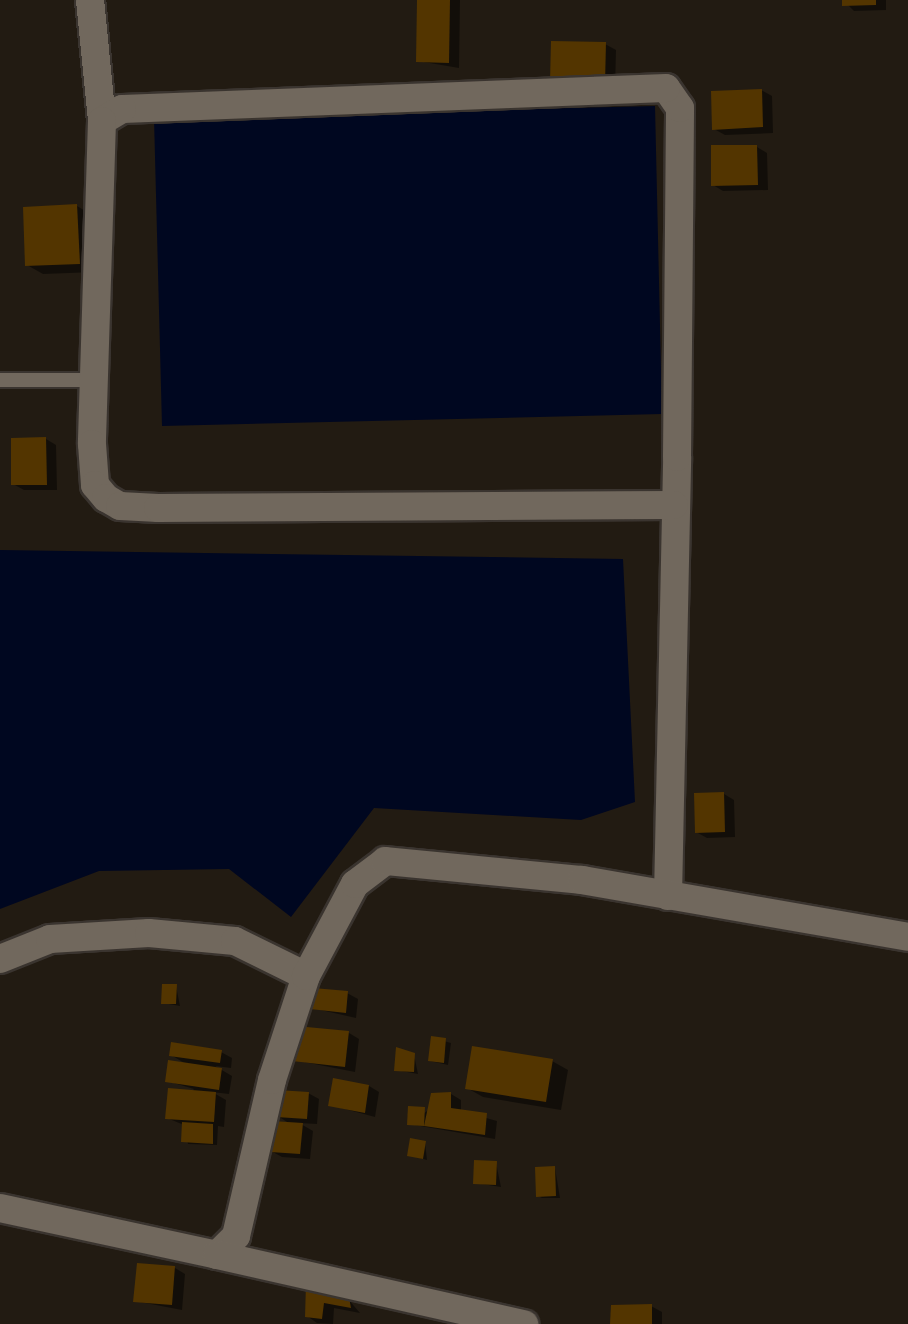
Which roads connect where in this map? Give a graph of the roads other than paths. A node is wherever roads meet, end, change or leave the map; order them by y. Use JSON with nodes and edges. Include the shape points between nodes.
{"nodes":[{"id":1,"x":90,"y":0,"type":"edge"},
{"id":2,"x":102,"y":121,"type":"junction"},
{"id":3,"x":0,"y":380,"type":"edge"},
{"id":4,"x":97,"y":380,"type":"junction"},
{"id":5,"x":674,"y":505,"type":"junction"},
{"id":6,"x":668,"y":896,"type":"junction"},
{"id":7,"x":908,"y":937,"type":"edge"},
{"id":8,"x":0,"y":959,"type":"edge"},
{"id":9,"x":306,"y":976,"type":"junction"},
{"id":10,"x":0,"y":1208,"type":"edge"},
{"id":11,"x":217,"y":1255,"type":"junction"},
{"id":12,"x":524,"y":1324,"type":"edge"}],
"edges":[{"from":1,"to":2,"type":"street"},
{"from":2,"to":4,"type":"street"},
{"from":2,"to":5,"type":"street","via":[[122,109],[666,88],[680,108]]},
{"from":3,"to":4,"type":"lane"},
{"from":4,"to":5,"type":"street","via":[[95,485],[120,506]]},
{"from":5,"to":6,"type":"street"},
{"from":6,"to":7,"type":"street"},
{"from":6,"to":9,"type":"street","via":[[582,880],[385,861],[355,884]]},
{"from":8,"to":9,"type":"street","via":[[50,939],[149,933],[235,942]]},
{"from":9,"to":11,"type":"street","via":[[272,1080],[236,1236]]},
{"from":10,"to":11,"type":"street"},
{"from":11,"to":12,"type":"street"}]}
